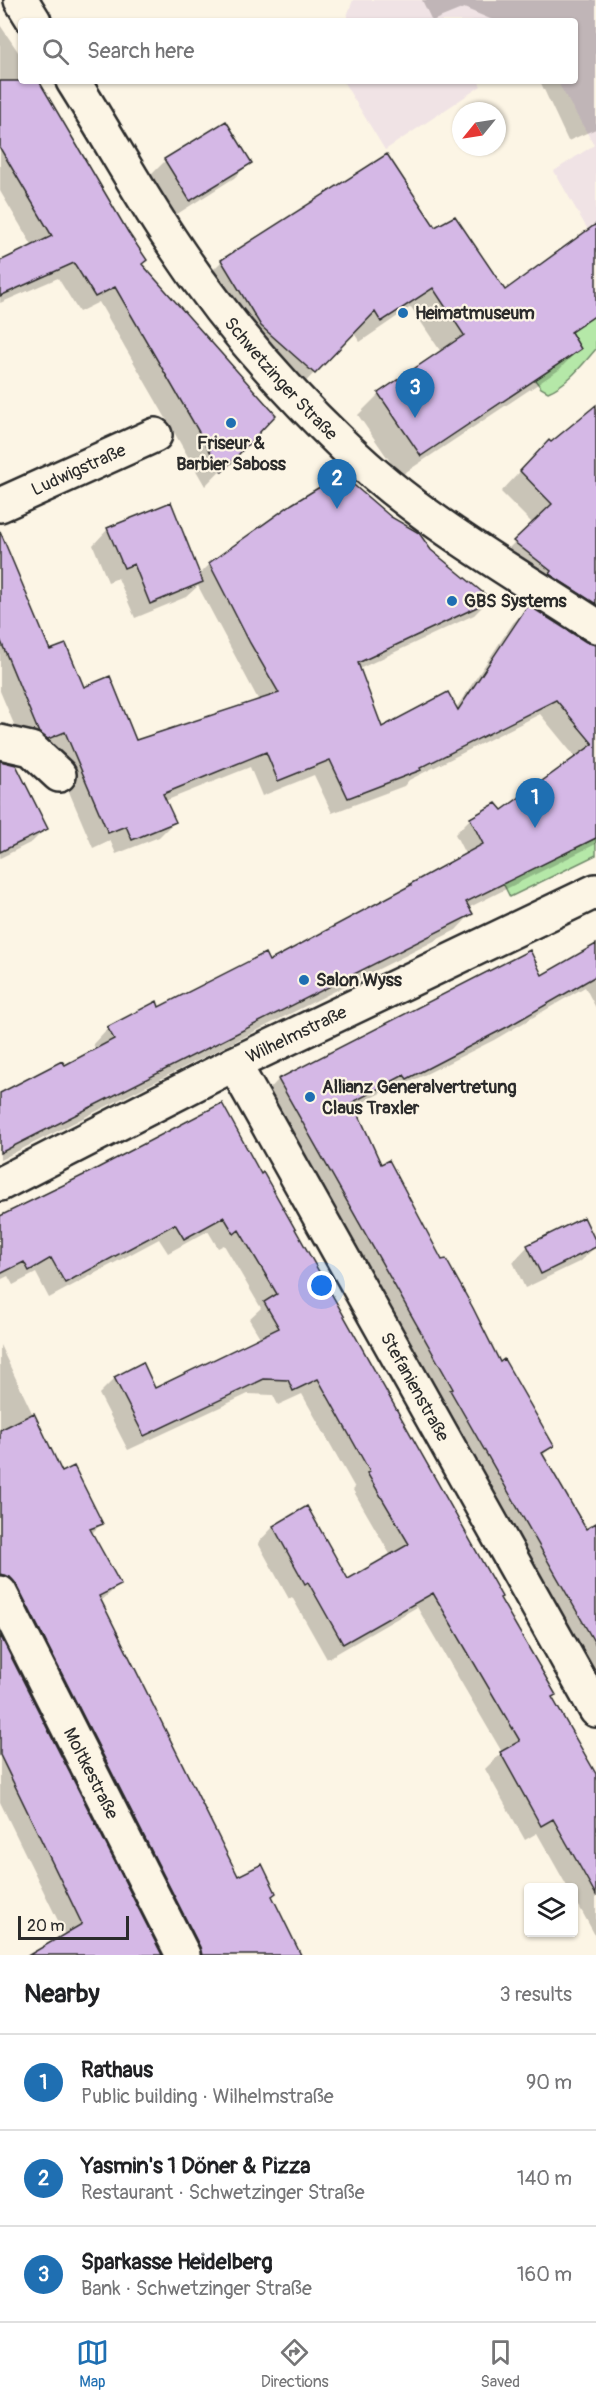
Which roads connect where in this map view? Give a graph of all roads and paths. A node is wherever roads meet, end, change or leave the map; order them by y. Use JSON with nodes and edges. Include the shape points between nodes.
{"nodes":[{"id":1,"x":21,"y":0,"type":"edge"},
{"id":2,"x":32,"y":18,"type":"edge"},
{"id":3,"x":75,"y":84,"type":"edge"},
{"id":4,"x":155,"y":435,"type":"dead end"},
{"id":5,"x":0,"y":505,"type":"edge"},
{"id":6,"x":596,"y":626,"type":"edge"},
{"id":7,"x":0,"y":742,"type":"edge"},
{"id":8,"x":59,"y":776,"type":"dead end"},
{"id":9,"x":596,"y":891,"type":"edge"},
{"id":10,"x":234,"y":1064,"type":"junction"},
{"id":11,"x":0,"y":1184,"type":"edge"},
{"id":12,"x":0,"y":1593,"type":"edge"},
{"id":13,"x":596,"y":1710,"type":"edge"},
{"id":14,"x":183,"y":1955,"type":"edge"}],
"edges":[{"from":1,"to":2,"type":"street"},
{"from":3,"to":6,"type":"street","name":"Schwetzinger Straße","via":[[170,240],[271,372],[346,449],[407,500]]},
{"from":4,"to":5,"type":"street","name":"Ludwigstraße"},
{"from":7,"to":8,"type":"street","via":[[31,749]]},
{"from":9,"to":10,"type":"street","name":"Wilhelmstraße"},
{"from":10,"to":11,"type":"street","name":"Wilhelmstraße"},
{"from":10,"to":13,"type":"street","name":"Stefanienstraße"},
{"from":12,"to":14,"type":"street","name":"Moltkestraße"}]}
